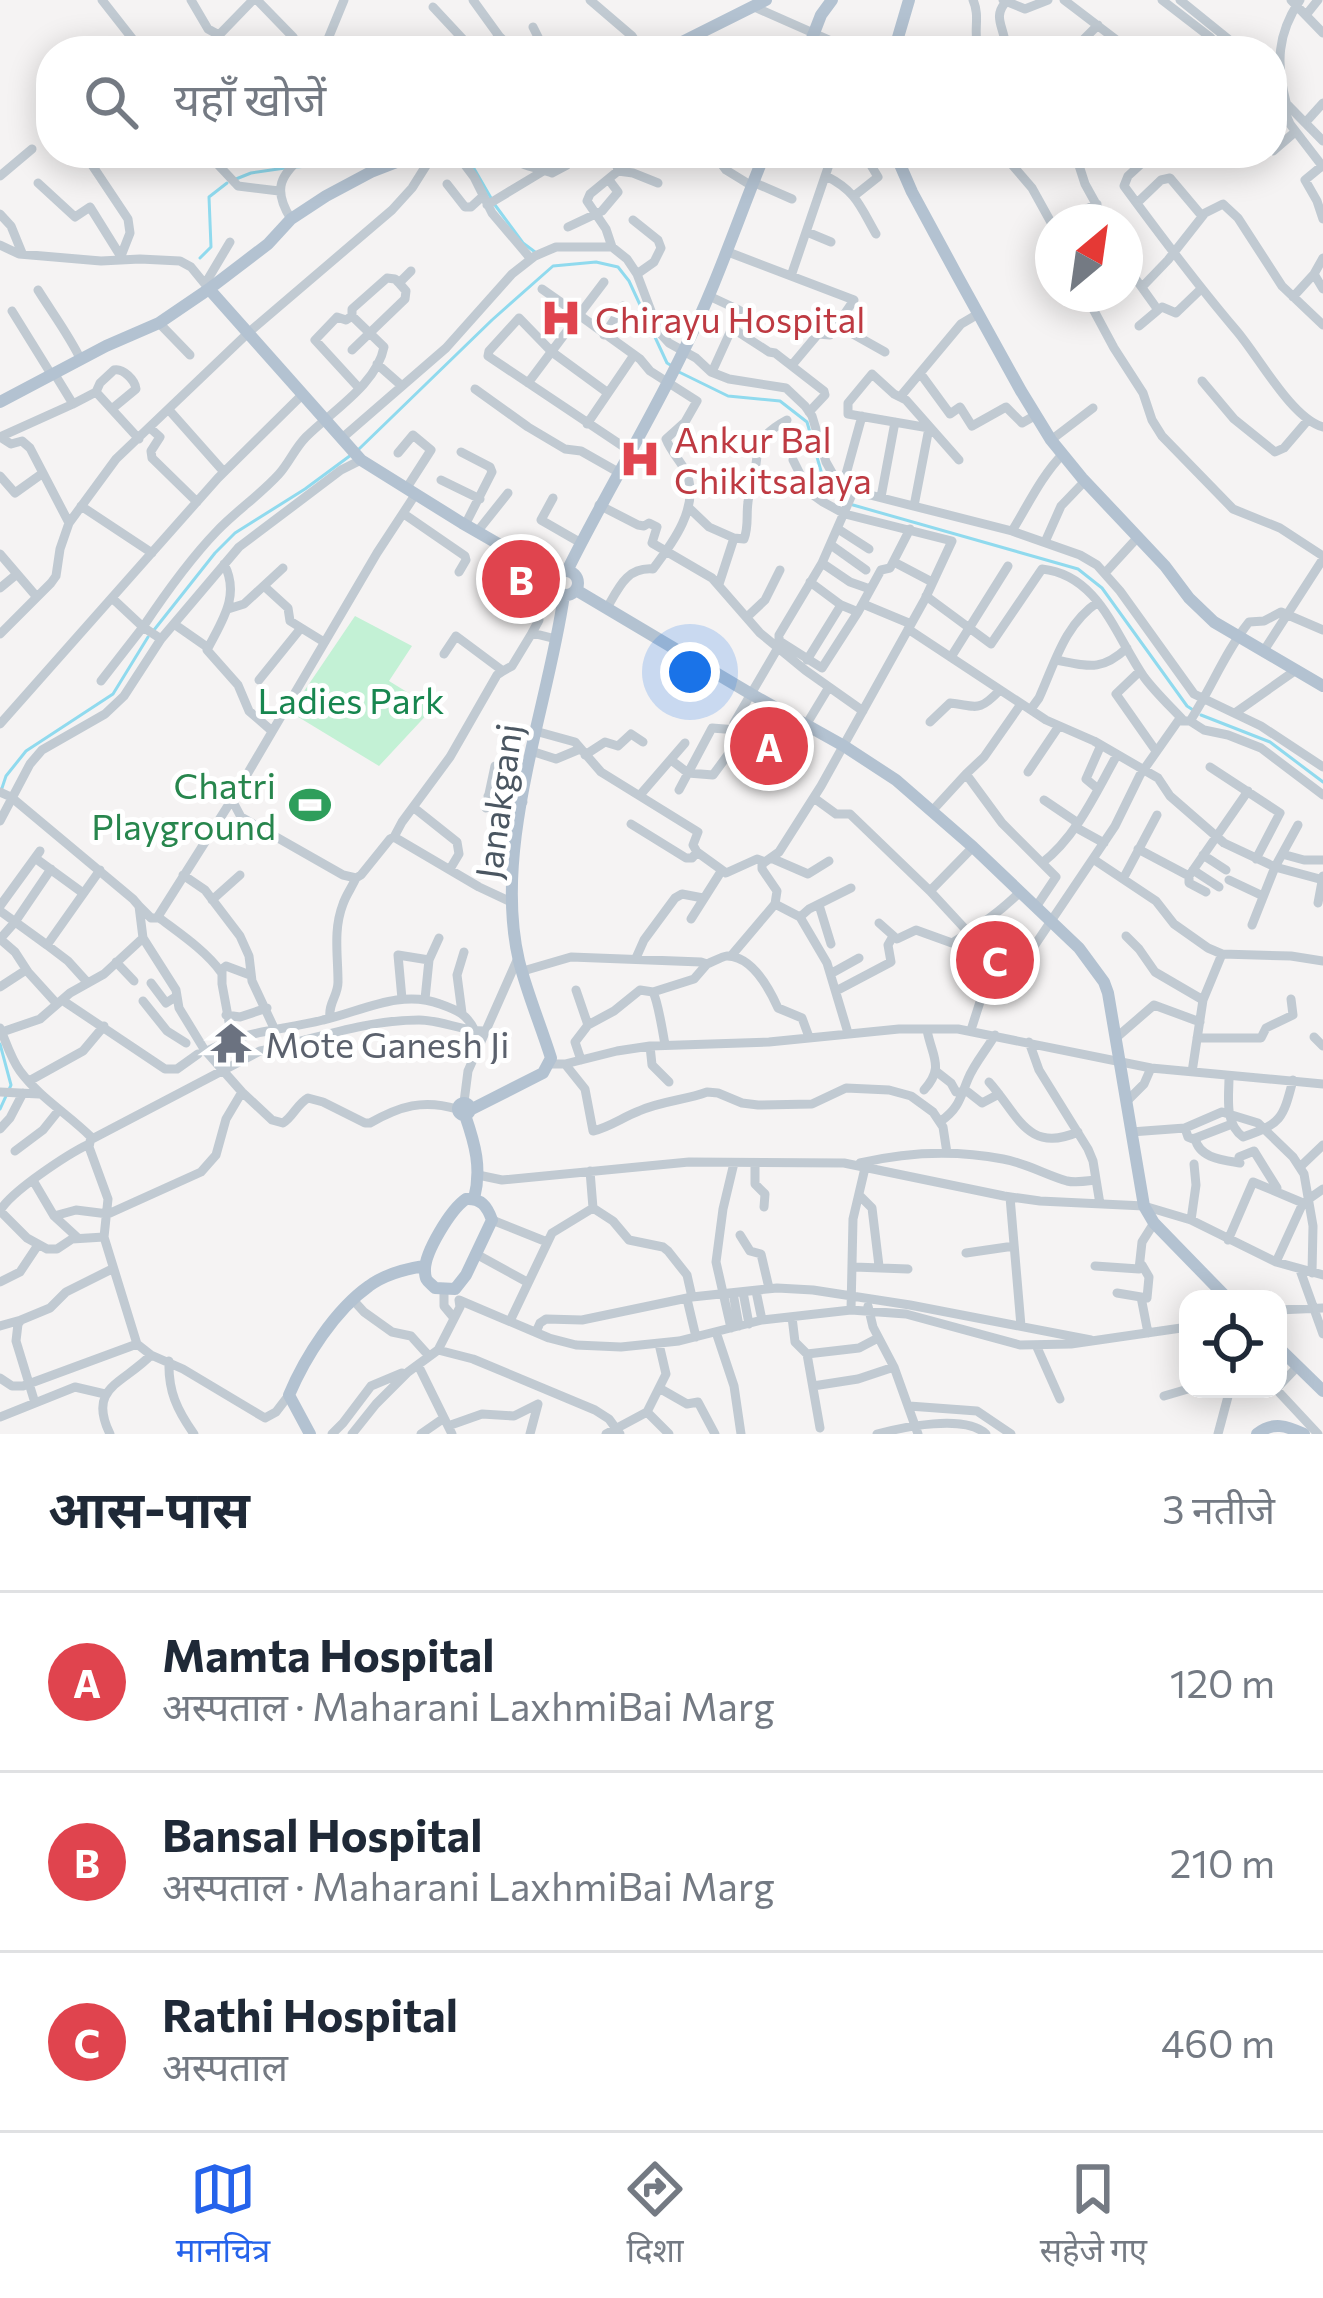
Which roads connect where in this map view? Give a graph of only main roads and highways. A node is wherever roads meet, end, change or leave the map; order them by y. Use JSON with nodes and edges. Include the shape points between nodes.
{"nodes":[{"id":1,"x":832,"y":0,"type":"edge"},
{"id":2,"x":909,"y":0,"type":"edge"},
{"id":3,"x":755,"y":3,"type":"edge"},
{"id":4,"x":692,"y":36,"type":"edge"},
{"id":5,"x":813,"y":36,"type":"edge"},
{"id":6,"x":898,"y":36,"type":"edge"},
{"id":7,"x":385,"y":168,"type":"edge"},
{"id":8,"x":759,"y":168,"type":"edge"},
{"id":9,"x":902,"y":168,"type":"edge"},
{"id":10,"x":207,"y":287,"type":"junction"},
{"id":11,"x":0,"y":402,"type":"edge"},
{"id":12,"x":564,"y":584,"type":"junction"},
{"id":13,"x":1323,"y":686,"type":"edge"},
{"id":14,"x":474,"y":1198,"type":"junction"},
{"id":15,"x":424,"y":1267,"type":"junction"},
{"id":16,"x":1219,"y":1290,"type":"edge"},
{"id":17,"x":1287,"y":1356,"type":"edge"},
{"id":18,"x":1323,"y":1391,"type":"edge"},
{"id":19,"x":310,"y":1434,"type":"edge"},
{"id":20,"x":1257,"y":1434,"type":"edge"},
{"id":21,"x":1304,"y":1434,"type":"edge"}],
"edges":[{"from":1,"to":5,"type":"main road"},
{"from":2,"to":6,"type":"main road"},
{"from":3,"to":4,"type":"main road"},
{"from":7,"to":10,"type":"main road","via":[[291,219]]},
{"from":8,"to":12,"type":"main road","name":"Janakganj","via":[[683,353]]},
{"from":9,"to":13,"type":"main road","via":[[1051,440],[1214,622]]},
{"from":10,"to":11,"type":"main road","via":[[159,323]]},
{"from":10,"to":12,"type":"main road","via":[[352,450]]},
{"from":12,"to":14,"type":"main road","name":"Janakganj","via":[[514,854],[520,964],[551,1058],[543,1073],[464,1109],[476,1144]]},
{"from":12,"to":16,"type":"main road","via":[[896,780],[1079,948],[1104,982],[1144,1206]]},
{"from":14,"to":15,"type":"main road","via":[[454,1207]]},
{"from":14,"to":15,"type":"main road","via":[[492,1220],[453,1293],[426,1280]]},
{"from":15,"to":19,"type":"main road","via":[[369,1286],[322,1338],[289,1395]]},
{"from":17,"to":18,"type":"main road"},
{"from":20,"to":21,"type":"main road","via":[[1275,1425]]}]}
